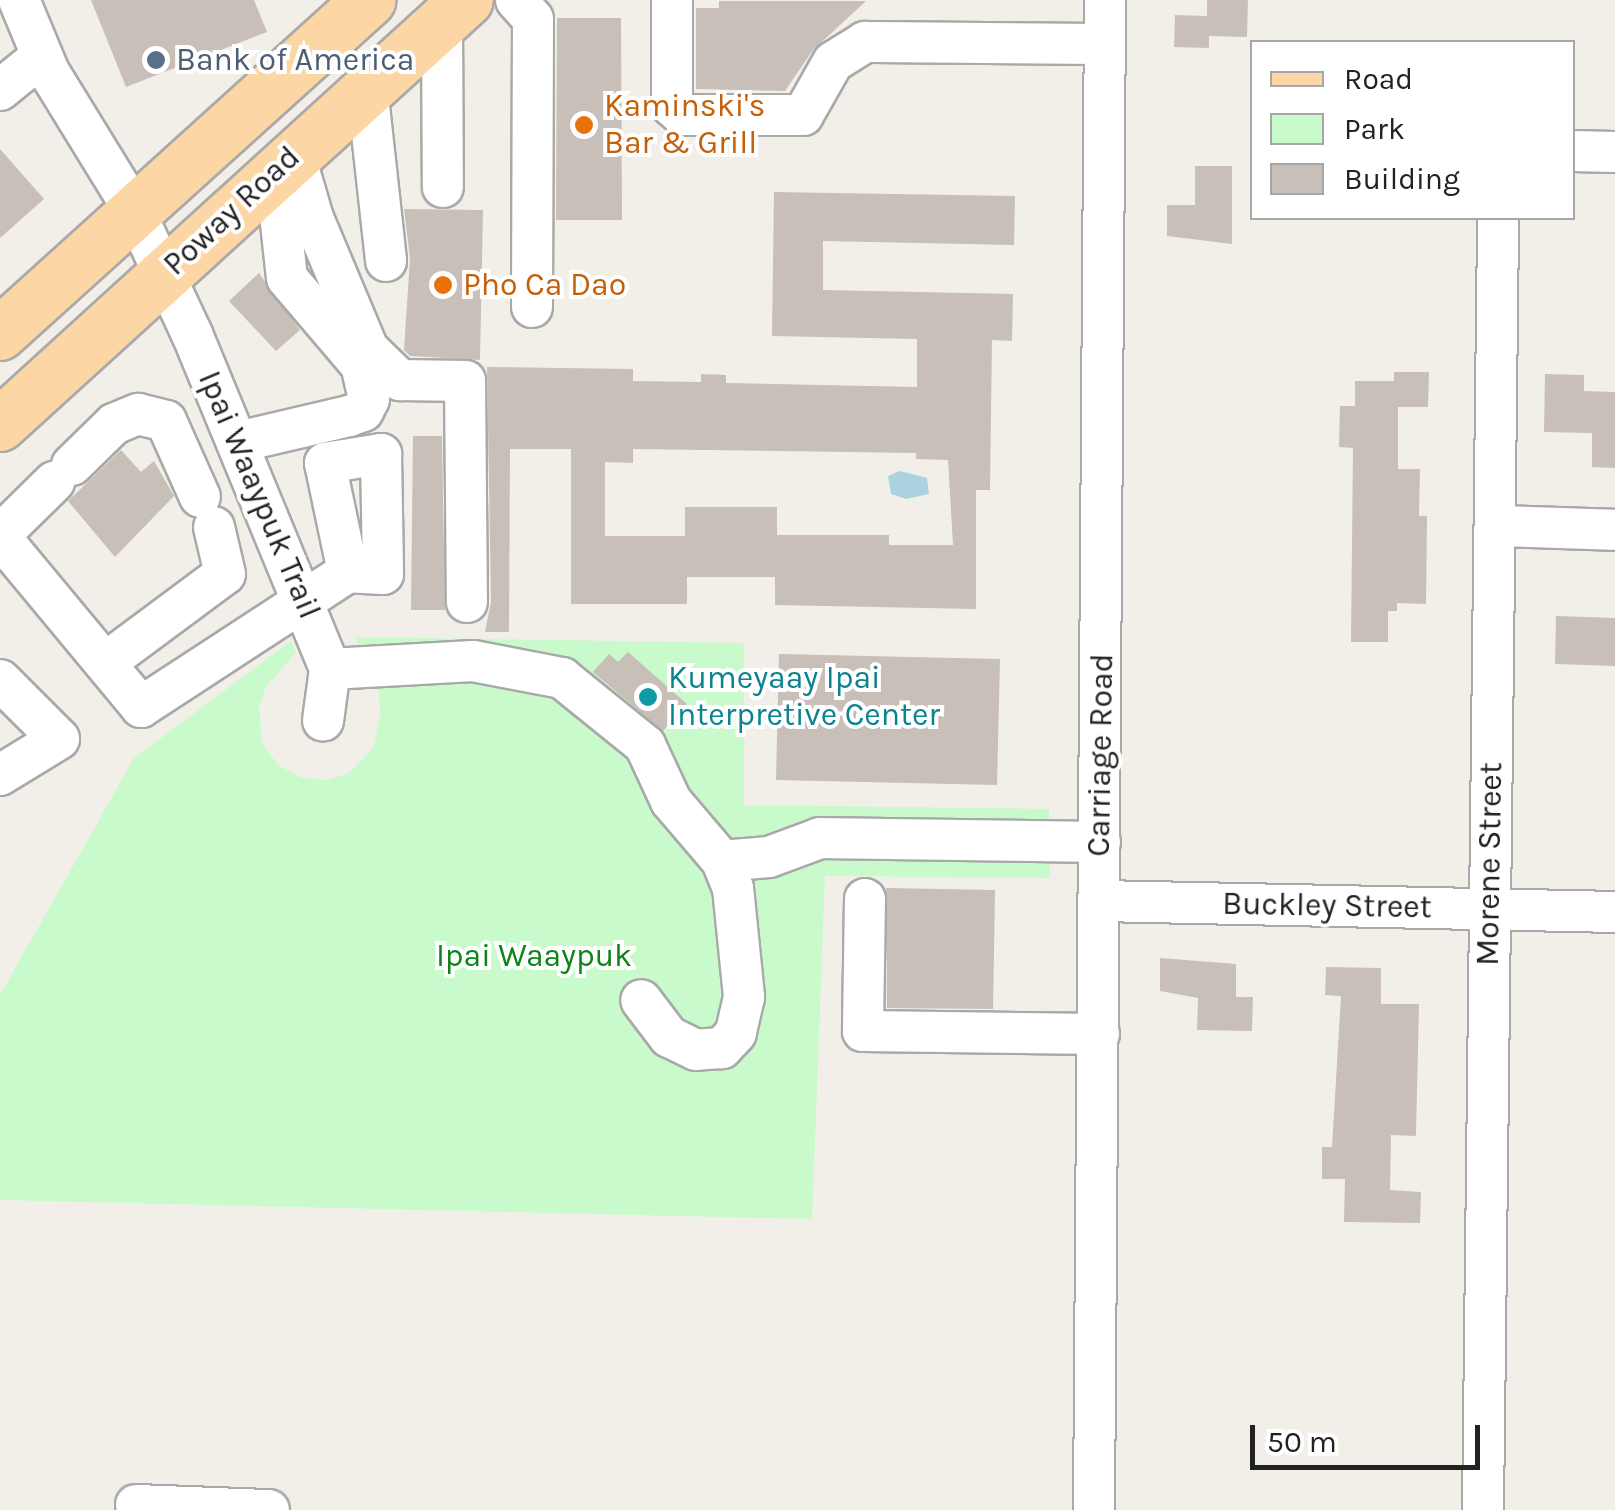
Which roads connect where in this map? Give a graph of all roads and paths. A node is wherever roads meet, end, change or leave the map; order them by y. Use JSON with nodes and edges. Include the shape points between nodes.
{"nodes":[{"id":1,"x":18,"y":0,"type":"edge"},
{"id":2,"x":672,"y":0,"type":"edge"},
{"id":3,"x":1105,"y":0,"type":"edge"},
{"id":4,"x":537,"y":6,"type":"edge"},
{"id":5,"x":351,"y":7,"type":"edge"},
{"id":6,"x":455,"y":11,"type":"edge"},
{"id":7,"x":1105,"y":44,"type":"junction"},
{"id":8,"x":42,"y":56,"type":"junction"},
{"id":9,"x":366,"y":88,"type":"junction"},
{"id":10,"x":0,"y":90,"type":"edge"},
{"id":11,"x":1575,"y":152,"type":"edge"},
{"id":12,"x":1615,"y":152,"type":"edge"},
{"id":13,"x":285,"y":161,"type":"junction"},
{"id":14,"x":443,"y":188,"type":"dead end"},
{"id":15,"x":136,"y":212,"type":"junction"},
{"id":16,"x":1498,"y":220,"type":"edge"},
{"id":17,"x":386,"y":261,"type":"dead end"},
{"id":18,"x":164,"y":275,"type":"junction"},
{"id":19,"x":532,"y":308,"type":"dead end"},
{"id":20,"x":0,"y":334,"type":"edge"},
{"id":21,"x":0,"y":425,"type":"edge"},
{"id":22,"x":238,"y":442,"type":"junction"},
{"id":23,"x":1497,"y":526,"type":"junction"},
{"id":24,"x":1615,"y":530,"type":"edge"},
{"id":25,"x":0,"y":536,"type":"edge"},
{"id":26,"x":348,"y":572,"type":"dead end"},
{"id":27,"x":304,"y":598,"type":"junction"},
{"id":28,"x":467,"y":602,"type":"dead end"},
{"id":29,"x":105,"y":664,"type":"junction"},
{"id":30,"x":330,"y":668,"type":"junction"},
{"id":31,"x":0,"y":680,"type":"edge"},
{"id":32,"x":323,"y":721,"type":"dead end"},
{"id":33,"x":0,"y":775,"type":"edge"},
{"id":34,"x":1100,"y":842,"type":"junction"},
{"id":35,"x":722,"y":861,"type":"junction"},
{"id":36,"x":865,"y":899,"type":"dead end"},
{"id":37,"x":1100,"y":902,"type":"junction"},
{"id":38,"x":1489,"y":909,"type":"junction"},
{"id":39,"x":1615,"y":912,"type":"edge"},
{"id":40,"x":641,"y":1000,"type":"dead end"},
{"id":41,"x":1098,"y":1034,"type":"junction"},
{"id":42,"x":136,"y":1504,"type":"dead end"},
{"id":43,"x":269,"y":1510,"type":"edge"},
{"id":44,"x":1094,"y":1510,"type":"edge"},
{"id":45,"x":1483,"y":1510,"type":"edge"}],
"edges":[{"from":1,"to":8,"type":"street","name":"Ipai Waaypuk Trail"},
{"from":2,"to":7,"type":"street","via":[[672,110],[682,116],[803,116],[833,62],[865,42]]},
{"from":3,"to":7,"type":"street","name":"Carriage Road"},
{"from":4,"to":19,"type":"street"},
{"from":5,"to":15,"type":"main road","name":"Poway Road"},
{"from":6,"to":9,"type":"main road","name":"Poway Road"},
{"from":6,"to":14,"type":"street"},
{"from":7,"to":34,"type":"street","name":"Carriage Road"},
{"from":8,"to":10,"type":"street"},
{"from":8,"to":15,"type":"street","name":"Ipai Waaypuk Trail"},
{"from":9,"to":13,"type":"main road","name":"Poway Road"},
{"from":9,"to":17,"type":"street"},
{"from":11,"to":12,"type":"street"},
{"from":13,"to":18,"type":"main road","name":"Poway Road"},
{"from":13,"to":22,"type":"street","via":[[287,278],[360,365],[369,399],[363,411],[348,416]]},
{"from":13,"to":28,"type":"street","via":[[368,349],[400,380],[465,380]]},
{"from":15,"to":18,"type":"street","name":"Ipai Waaypuk Trail"},
{"from":15,"to":20,"type":"main road","name":"Poway Road"},
{"from":16,"to":23,"type":"street","name":"Morene Street"},
{"from":18,"to":21,"type":"main road","name":"Poway Road"},
{"from":18,"to":22,"type":"street","name":"Ipai Waaypuk Trail"},
{"from":22,"to":27,"type":"street","name":"Ipai Waaypuk Trail"},
{"from":23,"to":24,"type":"street"},
{"from":23,"to":38,"type":"street","name":"Morene Street"},
{"from":25,"to":29,"type":"street"},
{"from":25,"to":29,"type":"street","via":[[114,424],[138,414],[166,421],[207,512],[224,574]]},
{"from":26,"to":27,"type":"street"},
{"from":27,"to":29,"type":"street","via":[[142,707]]},
{"from":27,"to":30,"type":"street","name":"Ipai Waaypuk Trail"},
{"from":30,"to":32,"type":"street","name":"Ipai Waaypuk Trail"},
{"from":30,"to":35,"type":"street","via":[[474,662],[562,678],[645,745],[670,801]]},
{"from":31,"to":33,"type":"street","via":[[59,739]]},
{"from":34,"to":35,"type":"street","via":[[820,838],[769,857]]},
{"from":34,"to":37,"type":"street","name":"Carriage Road"},
{"from":35,"to":40,"type":"street","via":[[732,888],[744,998],[736,1033],[722,1048],[696,1050],[669,1037]]},
{"from":36,"to":41,"type":"street","via":[[863,1031]]},
{"from":37,"to":38,"type":"street","name":"Buckley Street"},
{"from":37,"to":41,"type":"street","name":"Carriage Road"},
{"from":38,"to":39,"type":"street","name":"Buckley Street"},
{"from":38,"to":45,"type":"street","name":"Morene Street"},
{"from":41,"to":44,"type":"street","name":"Carriage Road"},
{"from":42,"to":43,"type":"street"}]}
